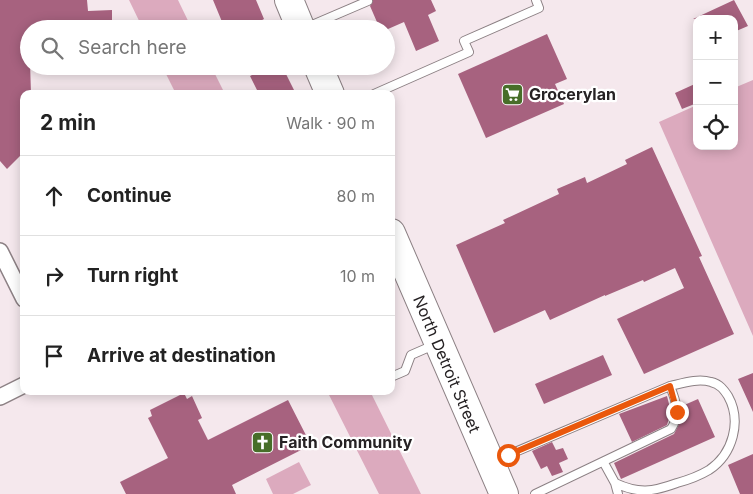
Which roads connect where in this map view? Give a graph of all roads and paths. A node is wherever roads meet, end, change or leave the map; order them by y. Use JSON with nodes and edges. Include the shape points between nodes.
{"nodes":[{"id":1,"x":289,"y":0,"type":"edge"},
{"id":2,"x":536,"y":0,"type":"edge"},
{"id":3,"x":368,"y":1,"type":"edge"},
{"id":4,"x":299,"y":20,"type":"edge"},
{"id":5,"x":324,"y":20,"type":"edge"},
{"id":6,"x":322,"y":75,"type":"edge"},
{"id":7,"x":328,"y":90,"type":"edge"},
{"id":8,"x":383,"y":90,"type":"edge"},
{"id":9,"x":395,"y":242,"type":"edge"},
{"id":10,"x":0,"y":251,"type":"edge"},
{"id":11,"x":20,"y":291,"type":"edge"},
{"id":12,"x":438,"y":343,"type":"junction"},
{"id":13,"x":395,"y":375,"type":"edge"},
{"id":14,"x":670,"y":386,"type":"junction"},
{"id":15,"x":20,"y":387,"type":"edge"},
{"id":16,"x":0,"y":397,"type":"edge"},
{"id":17,"x":490,"y":463,"type":"junction"},
{"id":18,"x":604,"y":463,"type":"junction"},
{"id":19,"x":615,"y":483,"type":"junction"},
{"id":20,"x":504,"y":494,"type":"edge"},
{"id":21,"x":535,"y":494,"type":"edge"},
{"id":22,"x":618,"y":494,"type":"edge"}],
"edges":[{"from":1,"to":4,"type":"highway"},
{"from":2,"to":8,"type":"lane","via":[[540,8],[464,41],[468,52]]},
{"from":3,"to":5,"type":"lane"},
{"from":6,"to":7,"type":"highway"},
{"from":9,"to":12,"type":"highway","name":"North Detroit Street"},
{"from":10,"to":11,"type":"street"},
{"from":12,"to":13,"type":"lane","via":[[411,355],[405,371]]},
{"from":12,"to":17,"type":"highway","name":"North Detroit Street"},
{"from":14,"to":17,"type":"lane"},
{"from":14,"to":18,"type":"lane","via":[[677,412],[671,429]]},
{"from":14,"to":19,"type":"lane","via":[[695,380],[712,382],[723,388],[737,420],[732,443],[710,470],[662,489],[638,492]]},
{"from":15,"to":16,"type":"street"},
{"from":17,"to":20,"type":"highway","name":"North Detroit Street"},
{"from":18,"to":19,"type":"lane"},
{"from":18,"to":21,"type":"lane"},
{"from":19,"to":22,"type":"lane"}]}
